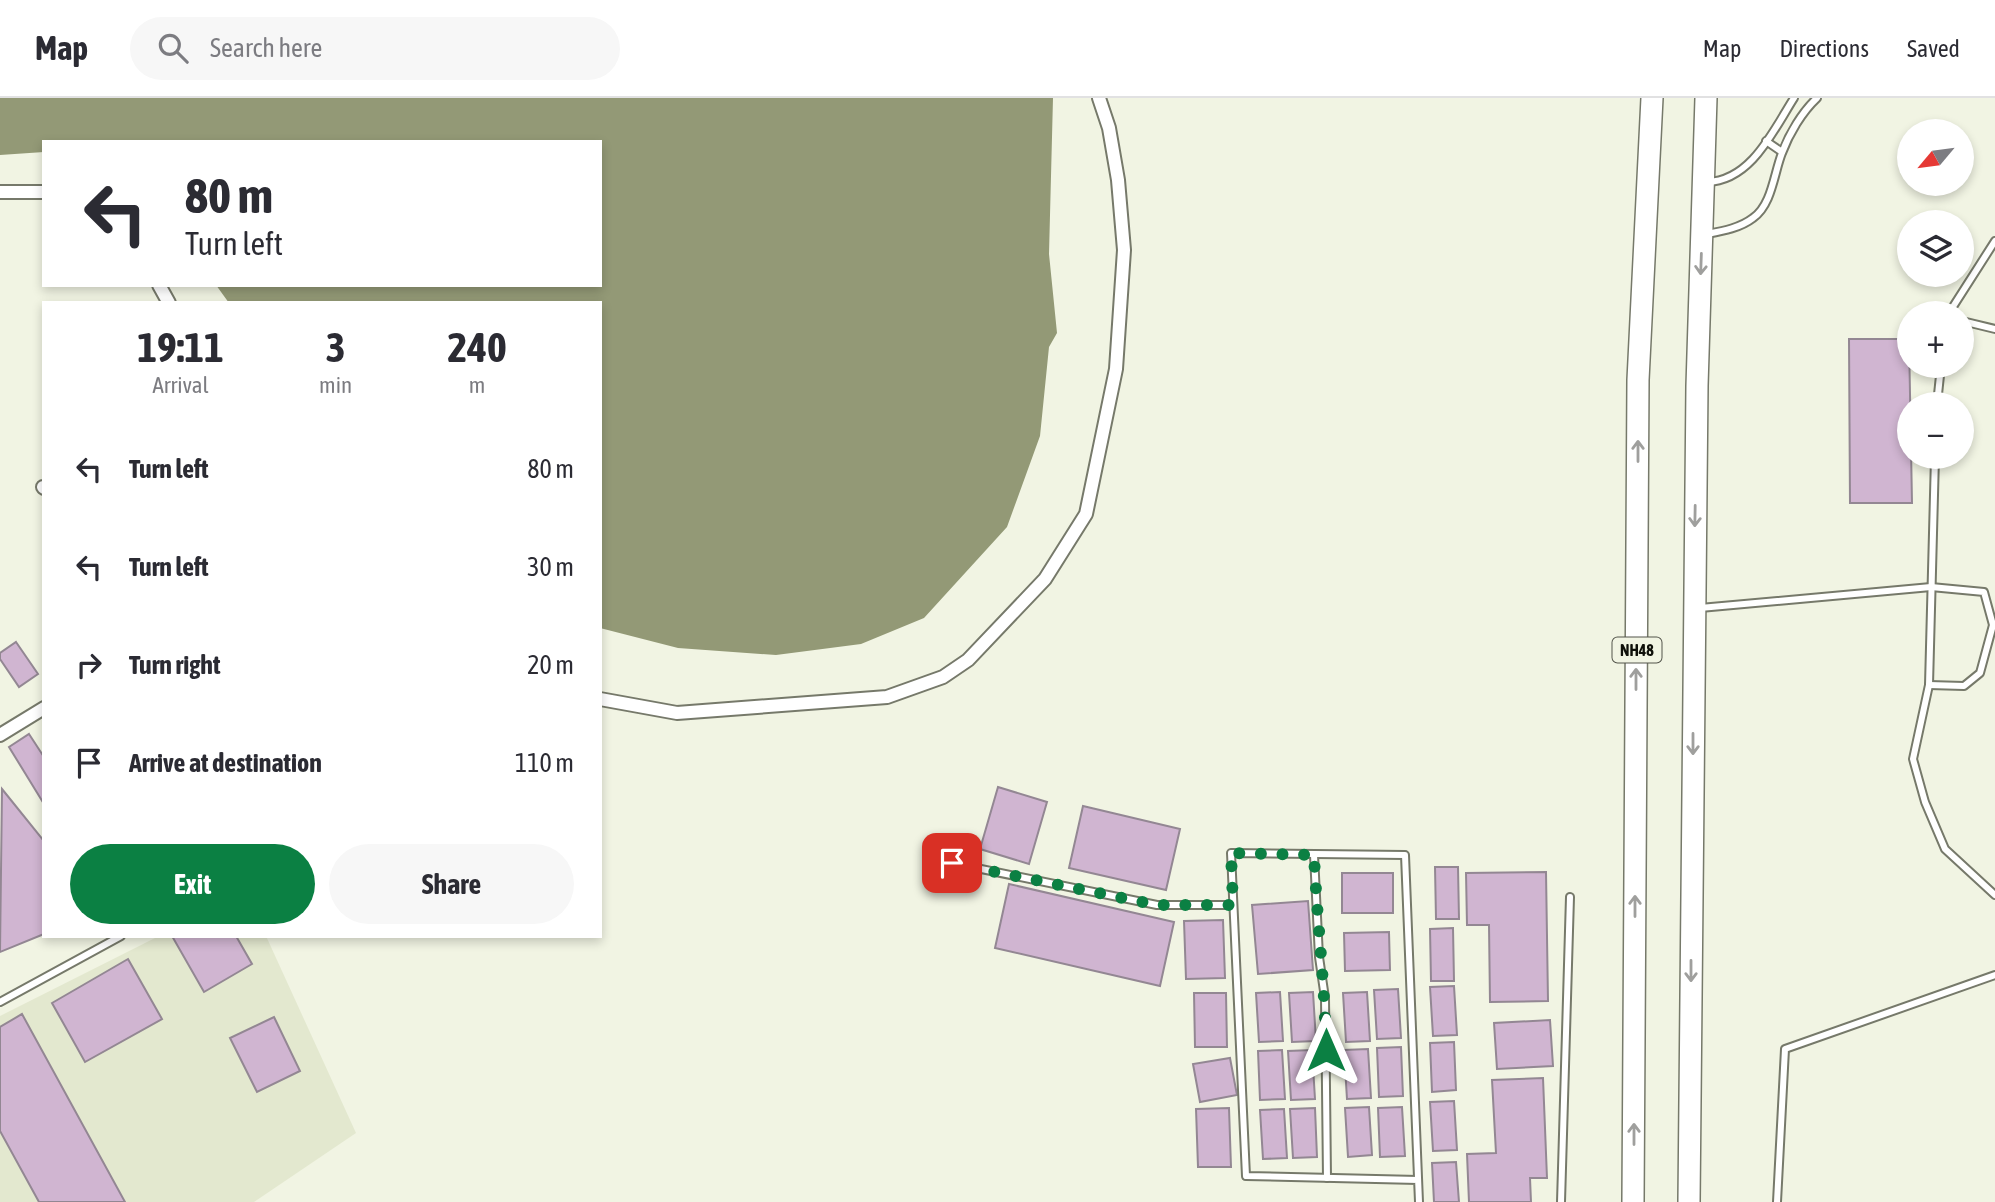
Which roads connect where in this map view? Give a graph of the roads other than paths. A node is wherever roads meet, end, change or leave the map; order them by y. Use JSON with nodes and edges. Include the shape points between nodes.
{"nodes":[{"id":1,"x":1099,"y":98,"type":"edge"},
{"id":2,"x":1652,"y":98,"type":"edge"},
{"id":3,"x":1706,"y":98,"type":"edge"},
{"id":4,"x":1794,"y":98,"type":"edge"},
{"id":5,"x":1817,"y":98,"type":"edge"},
{"id":6,"x":1766,"y":141,"type":"junction"},
{"id":7,"x":1782,"y":152,"type":"junction"},
{"id":8,"x":1703,"y":182,"type":"junction"},
{"id":9,"x":0,"y":192,"type":"edge"},
{"id":10,"x":42,"y":192,"type":"edge"},
{"id":11,"x":1702,"y":236,"type":"junction"},
{"id":12,"x":1995,"y":241,"type":"edge"},
{"id":13,"x":1957,"y":301,"type":"edge"},
{"id":14,"x":1974,"y":324,"type":"edge"},
{"id":15,"x":1995,"y":329,"type":"edge"},
{"id":16,"x":1935,"y":469,"type":"edge"},
{"id":17,"x":1931,"y":587,"type":"junction"},
{"id":18,"x":1695,"y":608,"type":"junction"},
{"id":19,"x":1929,"y":685,"type":"junction"},
{"id":20,"x":602,"y":699,"type":"edge"},
{"id":21,"x":42,"y":709,"type":"edge"},
{"id":22,"x":0,"y":736,"type":"edge"},
{"id":23,"x":1314,"y":855,"type":"junction"},
{"id":24,"x":952,"y":863,"type":"dead end"},
{"id":25,"x":1995,"y":895,"type":"edge"},
{"id":26,"x":1570,"y":897,"type":"dead end"},
{"id":27,"x":1233,"y":905,"type":"junction"},
{"id":28,"x":117,"y":938,"type":"edge"},
{"id":29,"x":1995,"y":975,"type":"edge"},
{"id":30,"x":0,"y":1002,"type":"edge"},
{"id":31,"x":1327,"y":1178,"type":"junction"},
{"id":32,"x":1418,"y":1180,"type":"junction"},
{"id":33,"x":1419,"y":1202,"type":"edge"},
{"id":34,"x":1561,"y":1202,"type":"edge"},
{"id":35,"x":1633,"y":1202,"type":"edge"},
{"id":36,"x":1689,"y":1202,"type":"edge"},
{"id":37,"x":1777,"y":1202,"type":"edge"}],
"edges":[{"from":1,"to":20,"type":"street","via":[[1118,180],[1124,250],[1116,369],[1086,514],[1045,579],[968,660],[943,677],[887,697],[677,713]]},
{"from":35,"to":2,"type":"highway","number":"NH48","one_way":true,"via":[[1638,380]]},
{"from":3,"to":8,"type":"highway"},
{"from":4,"to":6,"type":"lane"},
{"from":5,"to":7,"type":"lane"},
{"from":6,"to":7,"type":"lane"},
{"from":6,"to":8,"type":"lane","via":[[1735,176],[1722,182]]},
{"from":7,"to":11,"type":"lane","via":[[1770,193],[1756,217]]},
{"from":8,"to":11,"type":"highway"},
{"from":9,"to":10,"type":"street"},
{"from":11,"to":18,"type":"highway","one_way":true},
{"from":12,"to":13,"type":"lane"},
{"from":14,"to":15,"type":"lane"},
{"from":16,"to":17,"type":"lane"},
{"from":17,"to":18,"type":"lane"},
{"from":17,"to":19,"type":"lane"},
{"from":17,"to":19,"type":"lane","via":[[1983,592],[1993,625],[1980,673],[1964,686]]},
{"from":18,"to":36,"type":"highway","one_way":true},
{"from":19,"to":25,"type":"lane","via":[[1913,759],[1925,802],[1945,849]]},
{"from":21,"to":22,"type":"street"},
{"from":23,"to":27,"type":"lane","via":[[1231,853]]},
{"from":23,"to":31,"type":"lane","via":[[1325,999]]},
{"from":23,"to":32,"type":"lane","via":[[1405,855]]},
{"from":24,"to":27,"type":"lane","via":[[1157,905]]},
{"from":26,"to":34,"type":"lane"},
{"from":27,"to":31,"type":"lane","via":[[1247,1176]]},
{"from":28,"to":30,"type":"lane"},
{"from":29,"to":37,"type":"lane","via":[[1785,1049]]},
{"from":31,"to":32,"type":"lane"},
{"from":32,"to":33,"type":"lane"}]}
